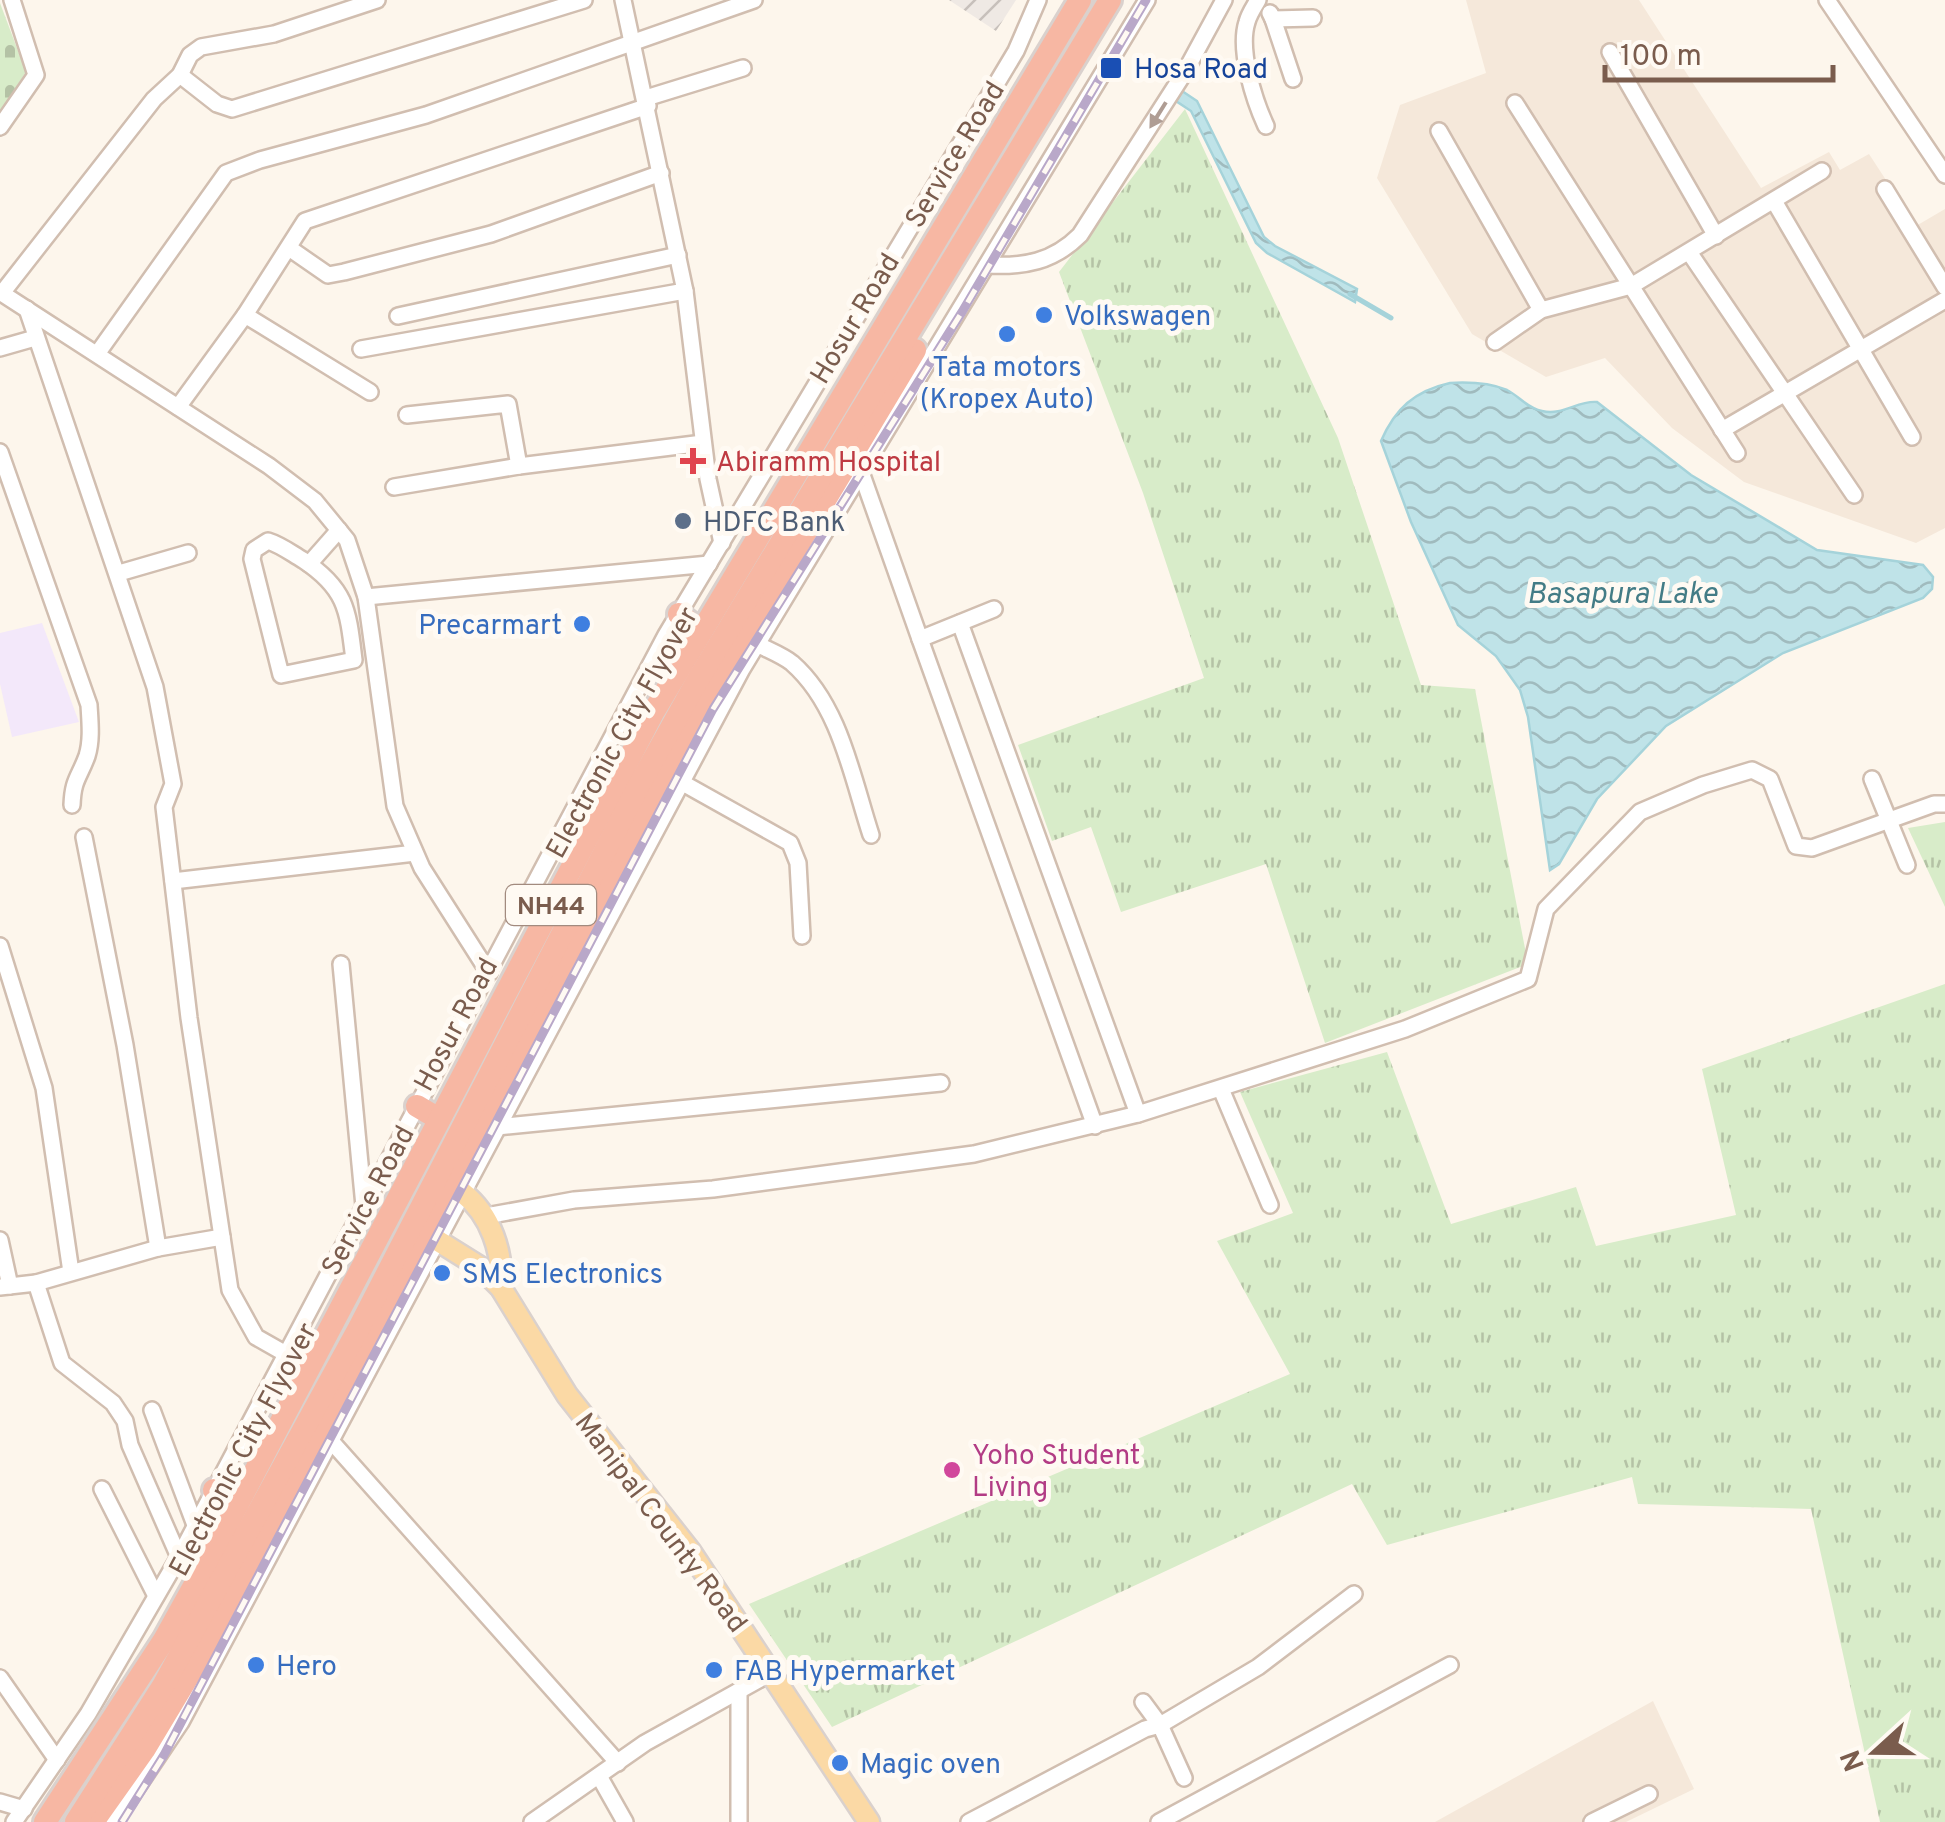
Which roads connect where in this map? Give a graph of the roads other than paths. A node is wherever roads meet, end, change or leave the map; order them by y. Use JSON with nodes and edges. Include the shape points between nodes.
{"nodes":[{"id":1,"x":12,"y":0,"type":"edge"},
{"id":2,"x":376,"y":0,"type":"edge"},
{"id":3,"x":584,"y":0,"type":"edge"},
{"id":4,"x":623,"y":0,"type":"edge"},
{"id":5,"x":754,"y":0,"type":"edge"},
{"id":6,"x":1038,"y":0,"type":"edge"},
{"id":7,"x":1080,"y":0,"type":"edge"},
{"id":8,"x":1090,"y":0,"type":"edge"},
{"id":9,"x":1110,"y":0,"type":"edge"},
{"id":10,"x":1126,"y":0,"type":"edge"},
{"id":11,"x":1147,"y":0,"type":"edge"},
{"id":12,"x":1224,"y":0,"type":"edge"},
{"id":13,"x":1261,"y":0,"type":"edge"},
{"id":14,"x":1826,"y":0,"type":"edge"},
{"id":15,"x":1312,"y":18,"type":"dead end"},
{"id":16,"x":1273,"y":19,"type":"junction"},
{"id":17,"x":634,"y":43,"type":"junction"},
{"id":18,"x":1610,"y":52,"type":"dead end"},
{"id":19,"x":743,"y":68,"type":"dead end"},
{"id":20,"x":180,"y":76,"type":"junction"},
{"id":21,"x":1293,"y":79,"type":"dead end"},
{"id":22,"x":647,"y":102,"type":"junction"},
{"id":23,"x":1515,"y":103,"type":"dead end"},
{"id":24,"x":1266,"y":126,"type":"dead end"},
{"id":25,"x":0,"y":128,"type":"edge"},
{"id":26,"x":1440,"y":132,"type":"dead end"},
{"id":27,"x":1822,"y":171,"type":"dead end"},
{"id":28,"x":661,"y":173,"type":"junction"},
{"id":29,"x":1945,"y":175,"type":"edge"},
{"id":30,"x":1885,"y":190,"type":"dead end"},
{"id":31,"x":1774,"y":200,"type":"junction"},
{"id":32,"x":1716,"y":236,"type":"junction"},
{"id":33,"x":289,"y":248,"type":"junction"},
{"id":34,"x":1688,"y":252,"type":"junction"},
{"id":35,"x":678,"y":255,"type":"junction"},
{"id":36,"x":986,"y":265,"type":"junction"},
{"id":37,"x":1631,"y":286,"type":"junction"},
{"id":38,"x":1945,"y":287,"type":"edge"},
{"id":39,"x":685,"y":290,"type":"junction"},
{"id":40,"x":1,"y":292,"type":"edge"},
{"id":41,"x":1945,"y":300,"type":"edge"},
{"id":42,"x":27,"y":309,"type":"junction"},
{"id":43,"x":1541,"y":310,"type":"junction"},
{"id":44,"x":245,"y":315,"type":"junction"},
{"id":45,"x":398,"y":316,"type":"dead end"},
{"id":46,"x":35,"y":338,"type":"junction"},
{"id":47,"x":1495,"y":342,"type":"dead end"},
{"id":48,"x":0,"y":348,"type":"edge"},
{"id":49,"x":361,"y":350,"type":"dead end"},
{"id":50,"x":1862,"y":350,"type":"junction"},
{"id":51,"x":96,"y":354,"type":"junction"},
{"id":52,"x":922,"y":356,"type":"junction"},
{"id":53,"x":370,"y":392,"type":"dead end"},
{"id":54,"x":1783,"y":394,"type":"junction"},
{"id":55,"x":178,"y":407,"type":"junction"},
{"id":56,"x":407,"y":415,"type":"dead end"},
{"id":57,"x":1722,"y":430,"type":"junction"},
{"id":58,"x":1912,"y":437,"type":"dead end"},
{"id":59,"x":704,"y":442,"type":"junction"},
{"id":60,"x":0,"y":452,"type":"edge"},
{"id":61,"x":1737,"y":453,"type":"dead end"},
{"id":62,"x":519,"y":466,"type":"junction"},
{"id":63,"x":861,"y":472,"type":"junction"},
{"id":64,"x":394,"y":487,"type":"dead end"},
{"id":65,"x":1854,"y":496,"type":"dead end"},
{"id":66,"x":339,"y":530,"type":"junction"},
{"id":67,"x":722,"y":543,"type":"junction"},
{"id":68,"x":188,"y":554,"type":"dead end"},
{"id":69,"x":309,"y":564,"type":"junction"},
{"id":70,"x":708,"y":564,"type":"junction"},
{"id":71,"x":119,"y":573,"type":"junction"},
{"id":72,"x":366,"y":596,"type":"junction"},
{"id":73,"x":994,"y":609,"type":"dead end"},
{"id":74,"x":679,"y":614,"type":"junction"},
{"id":75,"x":960,"y":622,"type":"junction"},
{"id":76,"x":699,"y":632,"type":"junction"},
{"id":77,"x":920,"y":640,"type":"junction"},
{"id":78,"x":372,"y":644,"type":"junction"},
{"id":79,"x":757,"y":644,"type":"junction"},
{"id":80,"x":353,"y":648,"type":"junction"},
{"id":81,"x":1872,"y":778,"type":"dead end"},
{"id":82,"x":680,"y":782,"type":"junction"},
{"id":83,"x":1945,"y":804,"type":"edge"},
{"id":84,"x":72,"y":805,"type":"dead end"},
{"id":85,"x":1889,"y":820,"type":"junction"},
{"id":86,"x":871,"y":835,"type":"dead end"},
{"id":87,"x":84,"y":837,"type":"dead end"},
{"id":88,"x":416,"y":853,"type":"junction"},
{"id":89,"x":1907,"y":865,"type":"dead end"},
{"id":90,"x":173,"y":882,"type":"junction"},
{"id":91,"x":802,"y":936,"type":"dead end"},
{"id":92,"x":0,"y":946,"type":"edge"},
{"id":93,"x":341,"y":964,"type":"dead end"},
{"id":94,"x":490,"y":973,"type":"junction"},
{"id":95,"x":941,"y":1083,"type":"dead end"},
{"id":96,"x":1221,"y":1090,"type":"junction"},
{"id":97,"x":417,"y":1106,"type":"junction"},
{"id":98,"x":1138,"y":1114,"type":"junction"},
{"id":99,"x":439,"y":1119,"type":"junction"},
{"id":100,"x":1095,"y":1126,"type":"junction"},
{"id":101,"x":498,"y":1127,"type":"junction"},
{"id":102,"x":463,"y":1193,"type":"junction"},
{"id":103,"x":1270,"y":1204,"type":"dead end"},
{"id":104,"x":364,"y":1206,"type":"junction"},
{"id":105,"x":486,"y":1216,"type":"junction"},
{"id":106,"x":222,"y":1237,"type":"junction"},
{"id":107,"x":432,"y":1237,"type":"junction"},
{"id":108,"x":0,"y":1240,"type":"edge"},
{"id":109,"x":158,"y":1248,"type":"junction"},
{"id":110,"x":70,"y":1272,"type":"junction"},
{"id":111,"x":36,"y":1284,"type":"junction"},
{"id":112,"x":5,"y":1287,"type":"edge"},
{"id":113,"x":501,"y":1288,"type":"junction"},
{"id":114,"x":286,"y":1354,"type":"junction"},
{"id":115,"x":126,"y":1426,"type":"junction"},
{"id":116,"x":330,"y":1441,"type":"junction"},
{"id":117,"x":102,"y":1488,"type":"dead end"},
{"id":118,"x":214,"y":1490,"type":"junction"},
{"id":119,"x":238,"y":1502,"type":"junction"},
{"id":120,"x":195,"y":1525,"type":"junction"},
{"id":121,"x":178,"y":1556,"type":"junction"},
{"id":122,"x":1354,"y":1594,"type":"dead end"},
{"id":123,"x":156,"y":1596,"type":"junction"},
{"id":124,"x":1450,"y":1665,"type":"dead end"},
{"id":125,"x":772,"y":1673,"type":"junction"},
{"id":126,"x":0,"y":1678,"type":"edge"},
{"id":127,"x":739,"y":1691,"type":"junction"},
{"id":128,"x":1143,"y":1702,"type":"dead end"},
{"id":129,"x":1160,"y":1724,"type":"junction"},
{"id":130,"x":57,"y":1760,"type":"junction"},
{"id":131,"x":618,"y":1763,"type":"junction"},
{"id":132,"x":599,"y":1776,"type":"junction"},
{"id":133,"x":1184,"y":1778,"type":"dead end"},
{"id":134,"x":1649,"y":1794,"type":"dead end"},
{"id":135,"x":0,"y":1802,"type":"edge"},
{"id":136,"x":19,"y":1816,"type":"edge"},
{"id":137,"x":122,"y":1818,"type":"edge"},
{"id":138,"x":45,"y":1822,"type":"edge"},
{"id":139,"x":56,"y":1822,"type":"edge"},
{"id":140,"x":76,"y":1822,"type":"edge"},
{"id":141,"x":93,"y":1822,"type":"edge"},
{"id":142,"x":532,"y":1822,"type":"edge"},
{"id":143,"x":626,"y":1822,"type":"edge"},
{"id":144,"x":740,"y":1822,"type":"edge"},
{"id":145,"x":869,"y":1822,"type":"edge"},
{"id":146,"x":970,"y":1822,"type":"edge"},
{"id":147,"x":1159,"y":1822,"type":"edge"},
{"id":148,"x":1592,"y":1822,"type":"edge"}],
"edges":[{"from":1,"to":25,"type":"street","via":[[36,75]]},
{"from":2,"to":20,"type":"street","via":[[274,34],[201,47]]},
{"from":3,"to":20,"type":"street","via":[[232,109]]},
{"from":4,"to":17,"type":"street"},
{"from":5,"to":17,"type":"street"},
{"from":6,"to":67,"type":"street","name":"Service Road","via":[[1016,52]]},
{"from":7,"to":76,"type":"highway","name":"Hosur Road","number":"NH44"},
{"from":8,"to":139,"type":"highway","name":"Electronic City Flyover","via":[[655,726],[173,1646]]},
{"from":9,"to":140,"type":"highway","name":"Electronic City Flyover","via":[[696,683],[164,1686]]},
{"from":10,"to":52,"type":"highway","number":"NH44"},
{"from":11,"to":36,"type":"street"},
{"from":12,"to":36,"type":"street","one_way":true,"via":[[1080,235],[1032,264]]},
{"from":13,"to":16,"type":"street"},
{"from":13,"to":24,"type":"street","via":[[1247,21],[1244,42]]},
{"from":14,"to":29,"type":"street"},
{"from":15,"to":16,"type":"street"},
{"from":16,"to":21,"type":"street"},
{"from":17,"to":22,"type":"street"},
{"from":17,"to":51,"type":"street","via":[[426,115],[226,173]]},
{"from":18,"to":32,"type":"street"},
{"from":19,"to":22,"type":"street"},
{"from":20,"to":40,"type":"street","via":[[154,99]]},
{"from":22,"to":28,"type":"street"},
{"from":22,"to":33,"type":"street","via":[[304,221]]},
{"from":23,"to":37,"type":"street"},
{"from":26,"to":43,"type":"street"},
{"from":27,"to":31,"type":"street"},
{"from":28,"to":33,"type":"street","via":[[491,234],[328,276]]},
{"from":28,"to":35,"type":"street"},
{"from":30,"to":38,"type":"street"},
{"from":31,"to":32,"type":"street"},
{"from":31,"to":50,"type":"street"},
{"from":32,"to":34,"type":"street"},
{"from":33,"to":44,"type":"street"},
{"from":34,"to":37,"type":"street"},
{"from":34,"to":54,"type":"street"},
{"from":35,"to":39,"type":"street"},
{"from":35,"to":45,"type":"street"},
{"from":36,"to":52,"type":"street"},
{"from":37,"to":43,"type":"street"},
{"from":37,"to":57,"type":"street"},
{"from":39,"to":49,"type":"street"},
{"from":39,"to":59,"type":"street"},
{"from":40,"to":42,"type":"street"},
{"from":41,"to":50,"type":"street"},
{"from":42,"to":46,"type":"street"},
{"from":42,"to":51,"type":"street"},
{"from":43,"to":47,"type":"street"},
{"from":44,"to":53,"type":"street"},
{"from":44,"to":55,"type":"street"},
{"from":46,"to":48,"type":"street"},
{"from":46,"to":71,"type":"street"},
{"from":50,"to":54,"type":"street"},
{"from":50,"to":58,"type":"street"},
{"from":51,"to":55,"type":"street"},
{"from":52,"to":63,"type":"street"},
{"from":52,"to":107,"type":"highway","number":"NH44","via":[[741,641],[652,799]]},
{"from":54,"to":57,"type":"street"},
{"from":54,"to":65,"type":"street"},
{"from":55,"to":66,"type":"street","via":[[315,501]]},
{"from":56,"to":62,"type":"street","via":[[508,404]]},
{"from":57,"to":61,"type":"street"},
{"from":59,"to":62,"type":"street"},
{"from":59,"to":67,"type":"street"},
{"from":60,"to":84,"type":"street","via":[[88,704],[91,729]]},
{"from":62,"to":64,"type":"street"},
{"from":63,"to":77,"type":"street"},
{"from":63,"to":79,"type":"street"},
{"from":66,"to":69,"type":"street"},
{"from":66,"to":72,"type":"street"},
{"from":67,"to":70,"type":"street","name":"Service Road"},
{"from":68,"to":71,"type":"street"},
{"from":69,"to":80,"type":"street","via":[[340,592]]},
{"from":69,"to":80,"type":"street","via":[[268,541],[254,550],[282,674],[354,660]]},
{"from":70,"to":72,"type":"street"},
{"from":70,"to":74,"type":"street","name":"Service Road"},
{"from":71,"to":90,"type":"street","via":[[155,686],[173,784],[164,807]]},
{"from":72,"to":78,"type":"street"},
{"from":73,"to":75,"type":"street"},
{"from":74,"to":76,"type":"highway"},
{"from":74,"to":94,"type":"street","name":"Service Road"},
{"from":75,"to":77,"type":"street"},
{"from":75,"to":98,"type":"street"},
{"from":76,"to":99,"type":"highway","name":"Hosur Road","number":"NH44"},
{"from":77,"to":100,"type":"street"},
{"from":78,"to":80,"type":"street"},
{"from":78,"to":88,"type":"street","via":[[395,806]]},
{"from":79,"to":82,"type":"street"},
{"from":79,"to":86,"type":"street","via":[[790,661],[816,689],[836,726]]},
{"from":81,"to":85,"type":"street"},
{"from":82,"to":91,"type":"street","via":[[790,843],[798,863]]},
{"from":82,"to":101,"type":"street"},
{"from":83,"to":85,"type":"street"},
{"from":85,"to":89,"type":"street"},
{"from":85,"to":96,"type":"street","via":[[1812,848],[1796,846],[1770,779],[1752,770],[1703,785],[1640,812],[1546,909],[1528,978],[1405,1029]]},
{"from":87,"to":109,"type":"street"},
{"from":88,"to":90,"type":"street"},
{"from":88,"to":94,"type":"street"},
{"from":90,"to":106,"type":"street"},
{"from":92,"to":110,"type":"street","via":[[44,1088]]},
{"from":93,"to":104,"type":"street"},
{"from":94,"to":97,"type":"street","name":"Service Road"},
{"from":95,"to":101,"type":"street"},
{"from":96,"to":98,"type":"street"},
{"from":96,"to":103,"type":"street"},
{"from":97,"to":99,"type":"highway"},
{"from":97,"to":104,"type":"street","name":"Service Road"},
{"from":98,"to":100,"type":"street"},
{"from":99,"to":119,"type":"highway","name":"Hosur Road","number":"NH44"},
{"from":100,"to":105,"type":"street","via":[[960,1157],[574,1200]]},
{"from":101,"to":102,"type":"street"},
{"from":102,"to":105,"type":"main road"},
{"from":102,"to":107,"type":"street"},
{"from":104,"to":114,"type":"street","name":"Service Road"},
{"from":105,"to":113,"type":"main road","via":[[502,1264]]},
{"from":106,"to":109,"type":"street"},
{"from":106,"to":114,"type":"street","via":[[230,1290],[256,1336]]},
{"from":107,"to":113,"type":"main road","name":"Manipal County Road","via":[[480,1266]]},
{"from":107,"to":116,"type":"street"},
{"from":107,"to":141,"type":"highway","number":"NH44","via":[[210,1640]]},
{"from":108,"to":112,"type":"street"},
{"from":109,"to":110,"type":"street"},
{"from":110,"to":111,"type":"street"},
{"from":111,"to":112,"type":"street"},
{"from":111,"to":115,"type":"street","via":[[62,1363],[113,1403]]},
{"from":113,"to":125,"type":"main road","name":"Manipal County Road","via":[[567,1394],[690,1551]]},
{"from":114,"to":118,"type":"street","name":"Service Road"},
{"from":115,"to":120,"type":"street","via":[[147,1415]]},
{"from":115,"to":121,"type":"street"},
{"from":116,"to":131,"type":"street"},
{"from":116,"to":137,"type":"street","via":[[181,1722]]},
{"from":117,"to":123,"type":"street"},
{"from":118,"to":119,"type":"highway"},
{"from":118,"to":120,"type":"street","name":"Service Road"},
{"from":119,"to":138,"type":"highway","name":"Hosur Road","number":"NH44","via":[[164,1640]]},
{"from":120,"to":121,"type":"street","name":"Service Road"},
{"from":121,"to":123,"type":"street","name":"Service Road"},
{"from":122,"to":129,"type":"street","via":[[1258,1667]]},
{"from":123,"to":130,"type":"street","name":"Service Road"},
{"from":124,"to":147,"type":"street"},
{"from":125,"to":127,"type":"street"},
{"from":125,"to":145,"type":"main road","name":"Manipal County Road"},
{"from":126,"to":130,"type":"street"},
{"from":127,"to":131,"type":"street"},
{"from":127,"to":144,"type":"street"},
{"from":128,"to":129,"type":"street"},
{"from":129,"to":133,"type":"street"},
{"from":129,"to":146,"type":"street"},
{"from":130,"to":136,"type":"street","name":"Service Road"},
{"from":131,"to":132,"type":"street"},
{"from":132,"to":142,"type":"street"},
{"from":132,"to":143,"type":"street"},
{"from":134,"to":148,"type":"street"},
{"from":135,"to":136,"type":"street"}]}
